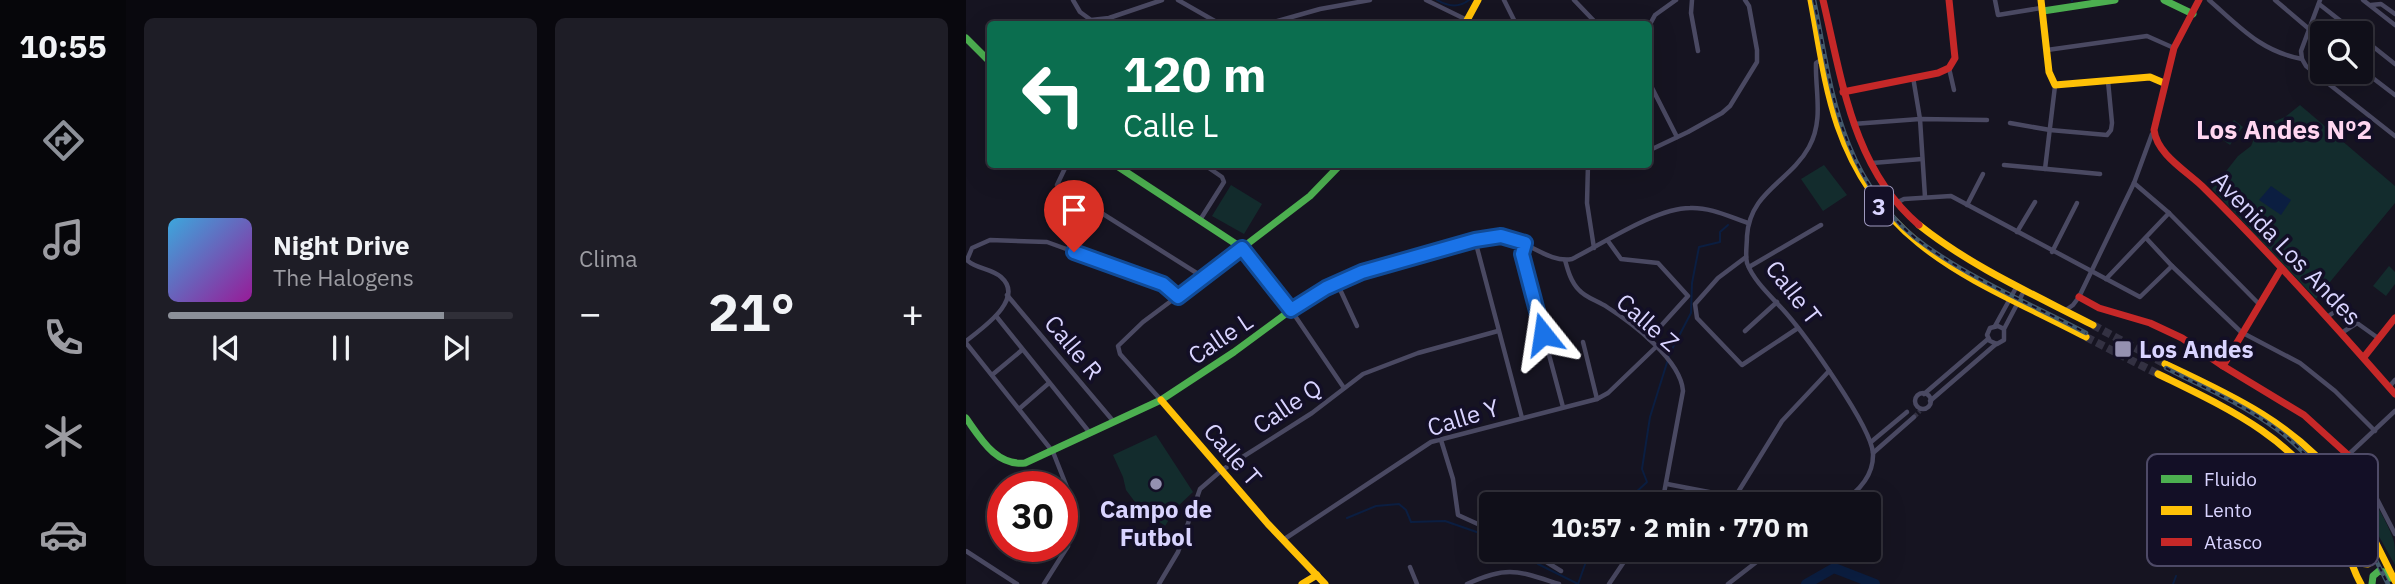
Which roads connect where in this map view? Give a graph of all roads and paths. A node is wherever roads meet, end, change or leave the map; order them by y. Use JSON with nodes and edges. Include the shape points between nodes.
{"nodes":[{"id":1,"x":1073,"y":0,"type":"edge"},
{"id":2,"x":1162,"y":0,"type":"edge"},
{"id":3,"x":1178,"y":0,"type":"edge"},
{"id":4,"x":1370,"y":0,"type":"edge"},
{"id":5,"x":1426,"y":0,"type":"edge"},
{"id":6,"x":1478,"y":0,"type":"edge"},
{"id":7,"x":1504,"y":0,"type":"edge"},
{"id":8,"x":1574,"y":0,"type":"edge"},
{"id":9,"x":1676,"y":0,"type":"edge"},
{"id":10,"x":1692,"y":0,"type":"edge"},
{"id":11,"x":1745,"y":0,"type":"edge"},
{"id":12,"x":1811,"y":0,"type":"edge"},
{"id":13,"x":1823,"y":0,"type":"edge"},
{"id":14,"x":1949,"y":0,"type":"edge"},
{"id":15,"x":1996,"y":0,"type":"edge"},
{"id":16,"x":2115,"y":0,"type":"edge"},
{"id":17,"x":2164,"y":0,"type":"edge"},
{"id":18,"x":2199,"y":0,"type":"edge"},
{"id":19,"x":2209,"y":0,"type":"edge"},
{"id":20,"x":2275,"y":0,"type":"edge"},
{"id":21,"x":2363,"y":0,"type":"edge"},
{"id":22,"x":2320,"y":2,"type":"edge"},
{"id":23,"x":2370,"y":5,"type":"junction"},
{"id":24,"x":2042,"y":6,"type":"edge"},
{"id":25,"x":2193,"y":14,"type":"junction"},
{"id":26,"x":2395,"y":14,"type":"edge"},
{"id":27,"x":1215,"y":21,"type":"edge"},
{"id":28,"x":1278,"y":21,"type":"edge"},
{"id":29,"x":1464,"y":21,"type":"edge"},
{"id":30,"x":1467,"y":21,"type":"edge"},
{"id":31,"x":1514,"y":21,"type":"edge"},
{"id":32,"x":1594,"y":21,"type":"edge"},
{"id":33,"x":1652,"y":21,"type":"edge"},
{"id":34,"x":2342,"y":21,"type":"edge"},
{"id":35,"x":2395,"y":25,"type":"edge"},
{"id":36,"x":2309,"y":30,"type":"junction"},
{"id":37,"x":966,"y":38,"type":"edge"},
{"id":38,"x":2373,"y":47,"type":"edge"},
{"id":39,"x":2174,"y":48,"type":"junction"},
{"id":40,"x":2047,"y":50,"type":"junction"},
{"id":41,"x":1698,"y":51,"type":"dead end"},
{"id":42,"x":987,"y":59,"type":"edge"},
{"id":43,"x":1822,"y":59,"type":"junction"},
{"id":44,"x":2302,"y":59,"type":"junction"},
{"id":45,"x":2395,"y":64,"type":"edge"},
{"id":46,"x":1950,"y":68,"type":"junction"},
{"id":47,"x":1913,"y":77,"type":"junction"},
{"id":48,"x":2373,"y":78,"type":"edge"},
{"id":49,"x":2108,"y":81,"type":"junction"},
{"id":50,"x":2164,"y":83,"type":"junction"},
{"id":51,"x":2055,"y":85,"type":"junction"},
{"id":52,"x":1652,"y":88,"type":"edge"},
{"id":53,"x":1954,"y":89,"type":"dead end"},
{"id":54,"x":1843,"y":92,"type":"junction"},
{"id":55,"x":2395,"y":95,"type":"edge"},
{"id":56,"x":1920,"y":119,"type":"junction"},
{"id":57,"x":1987,"y":120,"type":"dead end"},
{"id":58,"x":2010,"y":123,"type":"dead end"},
{"id":59,"x":1853,"y":124,"type":"junction"},
{"id":60,"x":2050,"y":130,"type":"junction"},
{"id":61,"x":2154,"y":130,"type":"junction"},
{"id":62,"x":2395,"y":136,"type":"edge"},
{"id":63,"x":1677,"y":137,"type":"junction"},
{"id":64,"x":1652,"y":149,"type":"edge"},
{"id":65,"x":1923,"y":159,"type":"junction"},
{"id":66,"x":1871,"y":163,"type":"junction"},
{"id":67,"x":2004,"y":165,"type":"dead end"},
{"id":68,"x":1065,"y":168,"type":"edge"},
{"id":69,"x":1120,"y":168,"type":"edge"},
{"id":70,"x":1209,"y":168,"type":"edge"},
{"id":71,"x":1337,"y":168,"type":"edge"},
{"id":72,"x":1589,"y":168,"type":"edge"},
{"id":73,"x":2045,"y":169,"type":"junction"},
{"id":74,"x":1983,"y":174,"type":"dead end"},
{"id":75,"x":2101,"y":174,"type":"dead end"},
{"id":76,"x":2134,"y":183,"type":"junction"},
{"id":77,"x":1925,"y":197,"type":"junction"},
{"id":78,"x":2035,"y":202,"type":"dead end"},
{"id":79,"x":1897,"y":203,"type":"junction"},
{"id":80,"x":2077,"y":203,"type":"dead end"},
{"id":81,"x":1967,"y":205,"type":"junction"},
{"id":82,"x":2169,"y":213,"type":"junction"},
{"id":83,"x":1200,"y":220,"type":"junction"},
{"id":84,"x":1748,"y":223,"type":"junction"},
{"id":85,"x":1821,"y":225,"type":"dead end"},
{"id":86,"x":2017,"y":232,"type":"junction"},
{"id":87,"x":2146,"y":238,"type":"junction"},
{"id":88,"x":1475,"y":240,"type":"junction"},
{"id":89,"x":1608,"y":241,"type":"junction"},
{"id":90,"x":1525,"y":243,"type":"junction"},
{"id":91,"x":1242,"y":248,"type":"junction"},
{"id":92,"x":1594,"y":248,"type":"junction"},
{"id":93,"x":2052,"y":252,"type":"junction"},
{"id":94,"x":1746,"y":257,"type":"junction"},
{"id":95,"x":966,"y":260,"type":"edge"},
{"id":96,"x":1565,"y":260,"type":"junction"},
{"id":97,"x":2172,"y":266,"type":"junction"},
{"id":98,"x":1749,"y":267,"type":"junction"},
{"id":99,"x":2281,"y":269,"type":"junction"},
{"id":100,"x":2091,"y":271,"type":"junction"},
{"id":101,"x":1203,"y":277,"type":"junction"},
{"id":102,"x":2106,"y":279,"type":"junction"},
{"id":103,"x":1336,"y":283,"type":"junction"},
{"id":104,"x":2018,"y":285,"type":"junction"},
{"id":105,"x":2026,"y":289,"type":"junction"},
{"id":106,"x":1007,"y":295,"type":"junction"},
{"id":107,"x":2079,"y":296,"type":"junction"},
{"id":108,"x":1178,"y":297,"type":"junction"},
{"id":109,"x":2010,"y":298,"type":"junction"},
{"id":110,"x":1777,"y":302,"type":"junction"},
{"id":111,"x":2018,"y":302,"type":"junction"},
{"id":112,"x":2259,"y":304,"type":"junction"},
{"id":113,"x":2343,"y":306,"type":"dead end"},
{"id":114,"x":1291,"y":310,"type":"junction"},
{"id":115,"x":2065,"y":310,"type":"junction"},
{"id":116,"x":996,"y":316,"type":"junction"},
{"id":117,"x":2327,"y":317,"type":"junction"},
{"id":118,"x":2395,"y":318,"type":"edge"},
{"id":119,"x":2093,"y":325,"type":"tunnel mouth"},
{"id":120,"x":1357,"y":326,"type":"dead end"},
{"id":121,"x":1995,"y":326,"type":"junction"},
{"id":122,"x":1798,"y":327,"type":"junction"},
{"id":123,"x":2004,"y":329,"type":"junction"},
{"id":124,"x":1498,"y":331,"type":"junction"},
{"id":125,"x":1745,"y":331,"type":"dead end"},
{"id":126,"x":2241,"y":332,"type":"junction"},
{"id":127,"x":2342,"y":333,"type":"junction"},
{"id":128,"x":2086,"y":337,"type":"tunnel mouth"},
{"id":129,"x":1988,"y":338,"type":"junction"},
{"id":130,"x":2378,"y":338,"type":"junction"},
{"id":131,"x":1649,"y":340,"type":"junction"},
{"id":132,"x":966,"y":342,"type":"edge"},
{"id":133,"x":1583,"y":342,"type":"dead end"},
{"id":134,"x":1997,"y":344,"type":"junction"},
{"id":135,"x":1657,"y":346,"type":"junction"},
{"id":136,"x":1022,"y":350,"type":"junction"},
{"id":137,"x":2364,"y":357,"type":"junction"},
{"id":138,"x":2165,"y":364,"type":"tunnel mouth"},
{"id":139,"x":2223,"y":366,"type":"junction"},
{"id":140,"x":1829,"y":371,"type":"junction"},
{"id":141,"x":2158,"y":374,"type":"tunnel mouth"},
{"id":142,"x":992,"y":375,"type":"junction"},
{"id":143,"x":2395,"y":380,"type":"edge"},
{"id":144,"x":1049,"y":383,"type":"junction"},
{"id":145,"x":1344,"y":388,"type":"junction"},
{"id":146,"x":2392,"y":390,"type":"edge"},
{"id":147,"x":1924,"y":394,"type":"junction"},
{"id":148,"x":1597,"y":399,"type":"junction"},
{"id":149,"x":1161,"y":400,"type":"junction"},
{"id":150,"x":1914,"y":401,"type":"junction"},
{"id":151,"x":1930,"y":401,"type":"junction"},
{"id":152,"x":1563,"y":407,"type":"junction"},
{"id":153,"x":1912,"y":407,"type":"tunnel mouth"},
{"id":154,"x":1019,"y":409,"type":"junction"},
{"id":155,"x":2395,"y":411,"type":"edge"},
{"id":156,"x":1907,"y":412,"type":"tunnel mouth"},
{"id":157,"x":1913,"y":417,"type":"tunnel mouth"},
{"id":158,"x":966,"y":418,"type":"edge"},
{"id":159,"x":1522,"y":418,"type":"junction"},
{"id":160,"x":1115,"y":422,"type":"junction"},
{"id":161,"x":1887,"y":429,"type":"junction"},
{"id":162,"x":2375,"y":431,"type":"junction"},
{"id":163,"x":1091,"y":433,"type":"junction"},
{"id":164,"x":1892,"y":436,"type":"junction"},
{"id":165,"x":1441,"y":440,"type":"junction"},
{"id":166,"x":1871,"y":442,"type":"junction"},
{"id":167,"x":1053,"y":452,"type":"junction"},
{"id":168,"x":1873,"y":453,"type":"junction"},
{"id":169,"x":2291,"y":454,"type":"edge"},
{"id":170,"x":2314,"y":454,"type":"edge"},
{"id":171,"x":2347,"y":454,"type":"edge"},
{"id":172,"x":2349,"y":454,"type":"edge"},
{"id":173,"x":1222,"y":470,"type":"junction"},
{"id":174,"x":1061,"y":471,"type":"edge"},
{"id":175,"x":1667,"y":484,"type":"junction"},
{"id":176,"x":1665,"y":492,"type":"edge"},
{"id":177,"x":1712,"y":492,"type":"edge"},
{"id":178,"x":1738,"y":492,"type":"edge"},
{"id":179,"x":1852,"y":492,"type":"edge"},
{"id":180,"x":2378,"y":503,"type":"edge"},
{"id":181,"x":1479,"y":524,"type":"edge"},
{"id":182,"x":2395,"y":534,"type":"edge"},
{"id":183,"x":1283,"y":540,"type":"junction"},
{"id":184,"x":966,"y":551,"type":"edge"},
{"id":185,"x":2378,"y":551,"type":"edge"},
{"id":186,"x":1058,"y":562,"type":"edge"},
{"id":187,"x":1546,"y":562,"type":"edge"},
{"id":188,"x":1624,"y":562,"type":"edge"},
{"id":189,"x":1755,"y":562,"type":"edge"},
{"id":190,"x":2352,"y":566,"type":"edge"},
{"id":191,"x":1410,"y":567,"type":"dead end"},
{"id":192,"x":1561,"y":571,"type":"dead end"},
{"id":193,"x":1317,"y":575,"type":"junction"},
{"id":194,"x":2394,"y":583,"type":"edge"},
{"id":195,"x":1017,"y":584,"type":"edge"},
{"id":196,"x":1044,"y":584,"type":"edge"},
{"id":197,"x":1159,"y":584,"type":"edge"},
{"id":198,"x":1302,"y":584,"type":"edge"},
{"id":199,"x":1325,"y":584,"type":"edge"},
{"id":200,"x":1418,"y":584,"type":"edge"},
{"id":201,"x":1467,"y":584,"type":"edge"},
{"id":202,"x":1559,"y":584,"type":"edge"},
{"id":203,"x":1609,"y":584,"type":"edge"},
{"id":204,"x":1728,"y":584,"type":"edge"},
{"id":205,"x":2361,"y":584,"type":"edge"},
{"id":206,"x":2372,"y":584,"type":"edge"}],
"edges":[{"from":1,"to":2,"type":"street","via":[[1091,20]]},
{"from":3,"to":27,"type":"street"},
{"from":4,"to":28,"type":"street"},
{"from":5,"to":29,"type":"street"},
{"from":6,"to":30,"type":"street"},
{"from":7,"to":31,"type":"street"},
{"from":8,"to":32,"type":"street"},
{"from":9,"to":33,"type":"street"},
{"from":10,"to":41,"type":"street"},
{"from":11,"to":63,"type":"street","via":[[1758,62],[1730,106]]},
{"from":12,"to":43,"type":"street","number":"3"},
{"from":13,"to":54,"type":"street","number":"3"},
{"from":14,"to":46,"type":"street","via":[[1955,58]]},
{"from":15,"to":24,"type":"street","via":[[1998,15]]},
{"from":16,"to":24,"type":"street"},
{"from":17,"to":25,"type":"street"},
{"from":18,"to":25,"type":"street"},
{"from":19,"to":44,"type":"street","via":[[2273,52]]},
{"from":20,"to":36,"type":"street"},
{"from":21,"to":23,"type":"street"},
{"from":22,"to":34,"type":"street"},
{"from":22,"to":36,"type":"street"},
{"from":23,"to":26,"type":"street","via":[[2381,4]]},
{"from":23,"to":35,"type":"street"},
{"from":24,"to":40,"type":"street"},
{"from":25,"to":39,"type":"street"},
{"from":36,"to":44,"type":"street"},
{"from":37,"to":42,"type":"street"},
{"from":38,"to":45,"type":"street"},
{"from":39,"to":40,"type":"street","via":[[2147,36]]},
{"from":39,"to":50,"type":"street"},
{"from":40,"to":51,"type":"street"},
{"from":43,"to":84,"type":"street","name":"Calle T","via":[[1816,63],[1818,114],[1809,147],[1759,201]]},
{"from":43,"to":109,"type":"street","number":"3","via":[[1841,132],[1860,177],[1883,211],[1932,257]]},
{"from":44,"to":62,"type":"street"},
{"from":46,"to":47,"type":"street"},
{"from":46,"to":53,"type":"street"},
{"from":47,"to":54,"type":"street"},
{"from":47,"to":56,"type":"street"},
{"from":48,"to":55,"type":"street"},
{"from":49,"to":50,"type":"street","via":[[2150,78]]},
{"from":49,"to":51,"type":"street"},
{"from":49,"to":60,"type":"street","via":[[2110,133]]},
{"from":50,"to":61,"type":"street"},
{"from":51,"to":60,"type":"street"},
{"from":52,"to":63,"type":"street"},
{"from":54,"to":59,"type":"street","number":"3"},
{"from":56,"to":57,"type":"street"},
{"from":56,"to":59,"type":"street"},
{"from":56,"to":65,"type":"street"},
{"from":58,"to":60,"type":"street"},
{"from":59,"to":66,"type":"street","number":"3"},
{"from":60,"to":73,"type":"street"},
{"from":61,"to":76,"type":"street"},
{"from":61,"to":99,"type":"street","name":"Avenida Los Andes","via":[[2167,155]]},
{"from":63,"to":64,"type":"street"},
{"from":65,"to":66,"type":"street"},
{"from":65,"to":77,"type":"street"},
{"from":66,"to":79,"type":"street","number":"3"},
{"from":67,"to":73,"type":"street"},
{"from":68,"to":101,"type":"street","via":[[1057,185]]},
{"from":69,"to":83,"type":"street"},
{"from":70,"to":83,"type":"street","via":[[1224,183]]},
{"from":71,"to":91,"type":"street","via":[[1310,196]]},
{"from":72,"to":92,"type":"street","via":[[1587,203]]},
{"from":73,"to":75,"type":"street"},
{"from":74,"to":81,"type":"street"},
{"from":76,"to":82,"type":"street"},
{"from":76,"to":100,"type":"street"},
{"from":77,"to":79,"type":"street"},
{"from":77,"to":81,"type":"street","via":[[1951,196]]},
{"from":78,"to":86,"type":"street"},
{"from":79,"to":104,"type":"street","number":"3","via":[[1949,248]]},
{"from":80,"to":93,"type":"street"},
{"from":81,"to":86,"type":"street"},
{"from":82,"to":87,"type":"street"},
{"from":82,"to":112,"type":"street"},
{"from":83,"to":91,"type":"street"},
{"from":84,"to":89,"type":"street","via":[[1688,207],[1654,215]]},
{"from":84,"to":94,"type":"street","name":"Calle T"},
{"from":85,"to":98,"type":"street"},
{"from":86,"to":93,"type":"street"},
{"from":87,"to":97,"type":"street"},
{"from":87,"to":102,"type":"street"},
{"from":88,"to":90,"type":"street","name":"Calle L","via":[[1501,236]]},
{"from":88,"to":103,"type":"street","name":"Calle L"},
{"from":88,"to":124,"type":"street"},
{"from":89,"to":92,"type":"street"},
{"from":89,"to":131,"type":"street","via":[[1621,259],[1658,263],[1688,296]]},
{"from":90,"to":96,"type":"street","name":"Calle L"},
{"from":90,"to":152,"type":"street","via":[[1522,254]]},
{"from":91,"to":101,"type":"street"},
{"from":91,"to":114,"type":"street"},
{"from":92,"to":96,"type":"street"},
{"from":93,"to":100,"type":"street"},
{"from":94,"to":98,"type":"street","name":"Calle T"},
{"from":94,"to":122,"type":"street","via":[[1718,278],[1695,304],[1697,318],[1742,365]]},
{"from":95,"to":106,"type":"street","name":"Calle R","via":[[1000,276]]},
{"from":95,"to":108,"type":"street","via":[[972,248],[990,240],[1046,242],[1163,284]]},
{"from":96,"to":131,"type":"street","name":"Calle Z","via":[[1578,289]]},
{"from":97,"to":102,"type":"street","via":[[2140,297]]},
{"from":97,"to":126,"type":"street"},
{"from":98,"to":110,"type":"street","name":"Calle T"},
{"from":99,"to":112,"type":"street"},
{"from":99,"to":117,"type":"street","name":"Avenida Los Andes"},
{"from":100,"to":102,"type":"street"},
{"from":100,"to":107,"type":"street"},
{"from":101,"to":108,"type":"street"},
{"from":103,"to":114,"type":"street","name":"Calle L"},
{"from":103,"to":120,"type":"street"},
{"from":104,"to":105,"type":"street","number":"3"},
{"from":104,"to":109,"type":"street"},
{"from":105,"to":111,"type":"street"},
{"from":105,"to":115,"type":"street","number":"3"},
{"from":106,"to":116,"type":"street"},
{"from":106,"to":160,"type":"street","name":"Calle R"},
{"from":107,"to":115,"type":"street"},
{"from":107,"to":139,"type":"street","via":[[2099,308],[2160,326]]},
{"from":108,"to":149,"type":"street","name":"Calle T","via":[[1118,346]]},
{"from":109,"to":111,"type":"street","number":"3"},
{"from":109,"to":121,"type":"street"},
{"from":110,"to":122,"type":"street","name":"Calle T"},
{"from":110,"to":125,"type":"street"},
{"from":111,"to":123,"type":"street"},
{"from":111,"to":128,"type":"street","number":"3"},
{"from":112,"to":126,"type":"street"},
{"from":113,"to":117,"type":"street"},
{"from":114,"to":145,"type":"street"},
{"from":114,"to":149,"type":"street","name":"Calle L"},
{"from":115,"to":119,"type":"street","number":"3"},
{"from":116,"to":132,"type":"street"},
{"from":116,"to":136,"type":"street"},
{"from":117,"to":127,"type":"street","name":"Avenida Los Andes"},
{"from":118,"to":130,"type":"street"},
{"from":121,"to":123,"type":"street"},
{"from":121,"to":129,"type":"street","via":[[1988,331]]},
{"from":122,"to":140,"type":"street","name":"Calle T"},
{"from":123,"to":134,"type":"street","via":[[2004,340]]},
{"from":124,"to":145,"type":"street","name":"Calle Q","via":[[1418,353],[1363,374]]},
{"from":124,"to":159,"type":"street"},
{"from":126,"to":139,"type":"street"},
{"from":126,"to":162,"type":"street","via":[[2300,363]]},
{"from":127,"to":130,"type":"street","via":[[2357,323]]},
{"from":127,"to":137,"type":"street","name":"Avenida Los Andes"},
{"from":129,"to":134,"type":"street"},
{"from":129,"to":147,"type":"street"},
{"from":130,"to":137,"type":"street"},
{"from":131,"to":135,"type":"street","name":"Calle Z"},
{"from":132,"to":142,"type":"street"},
{"from":133,"to":148,"type":"street"},
{"from":134,"to":151,"type":"street"},
{"from":135,"to":148,"type":"street","name":"Calle Y"},
{"from":135,"to":175,"type":"street","name":"Calle Z","via":[[1678,374],[1683,391]]},
{"from":136,"to":142,"type":"street"},
{"from":136,"to":144,"type":"street"},
{"from":137,"to":146,"type":"street","name":"Avenida Los Andes"},
{"from":138,"to":170,"type":"street","via":[[2260,412]]},
{"from":139,"to":171,"type":"street","via":[[2304,415]]},
{"from":140,"to":166,"type":"street","name":"Calle T"},
{"from":140,"to":178,"type":"street","via":[[1782,421]]},
{"from":141,"to":169,"type":"street","via":[[2251,422]]},
{"from":142,"to":154,"type":"street"},
{"from":143,"to":146,"type":"street"},
{"from":144,"to":154,"type":"street"},
{"from":144,"to":163,"type":"street"},
{"from":145,"to":173,"type":"street","name":"Calle Q"},
{"from":147,"to":150,"type":"street"},
{"from":147,"to":151,"type":"street"},
{"from":148,"to":152,"type":"street","name":"Calle Y"},
{"from":149,"to":160,"type":"street","name":"Calle L"},
{"from":149,"to":173,"type":"street","name":"Calle T"},
{"from":150,"to":151,"type":"street","via":[[1921,410]]},
{"from":150,"to":153,"type":"street"},
{"from":152,"to":159,"type":"street","name":"Calle Y"},
{"from":154,"to":167,"type":"street"},
{"from":155,"to":162,"type":"street"},
{"from":156,"to":161,"type":"street"},
{"from":157,"to":164,"type":"street"},
{"from":158,"to":167,"type":"street","name":"Calle L","via":[[1007,464],[1019,465]]},
{"from":159,"to":165,"type":"street","name":"Calle Y"},
{"from":160,"to":163,"type":"street","name":"Calle L"},
{"from":161,"to":164,"type":"street"},
{"from":161,"to":166,"type":"street"},
{"from":162,"to":172,"type":"street"},
{"from":163,"to":167,"type":"street","name":"Calle L"},
{"from":164,"to":168,"type":"street"},
{"from":165,"to":181,"type":"street","via":[[1458,514]]},
{"from":165,"to":183,"type":"street","name":"Calle Y","via":[[1431,442]]},
{"from":166,"to":168,"type":"street","name":"Calle T"},
{"from":167,"to":174,"type":"street"},
{"from":168,"to":179,"type":"street","via":[[1868,477]]},
{"from":173,"to":183,"type":"street","name":"Calle T"},
{"from":173,"to":197,"type":"street","name":"Calle Q","via":[[1200,489],[1178,552]]},
{"from":175,"to":176,"type":"street","name":"Calle Z"},
{"from":175,"to":177,"type":"street"},
{"from":180,"to":182,"type":"street"},
{"from":183,"to":193,"type":"street","name":"Calle T"},
{"from":184,"to":195,"type":"street"},
{"from":185,"to":194,"type":"street"},
{"from":186,"to":196,"type":"street"},
{"from":187,"to":192,"type":"street"},
{"from":188,"to":203,"type":"street"},
{"from":189,"to":204,"type":"street"},
{"from":190,"to":205,"type":"street"},
{"from":191,"to":200,"type":"street"},
{"from":193,"to":198,"type":"street"},
{"from":193,"to":199,"type":"street","name":"Calle T"},
{"from":194,"to":206,"type":"street","via":[[2381,571],[2373,576]]},
{"from":201,"to":202,"type":"street","via":[[1508,571]]}]}
